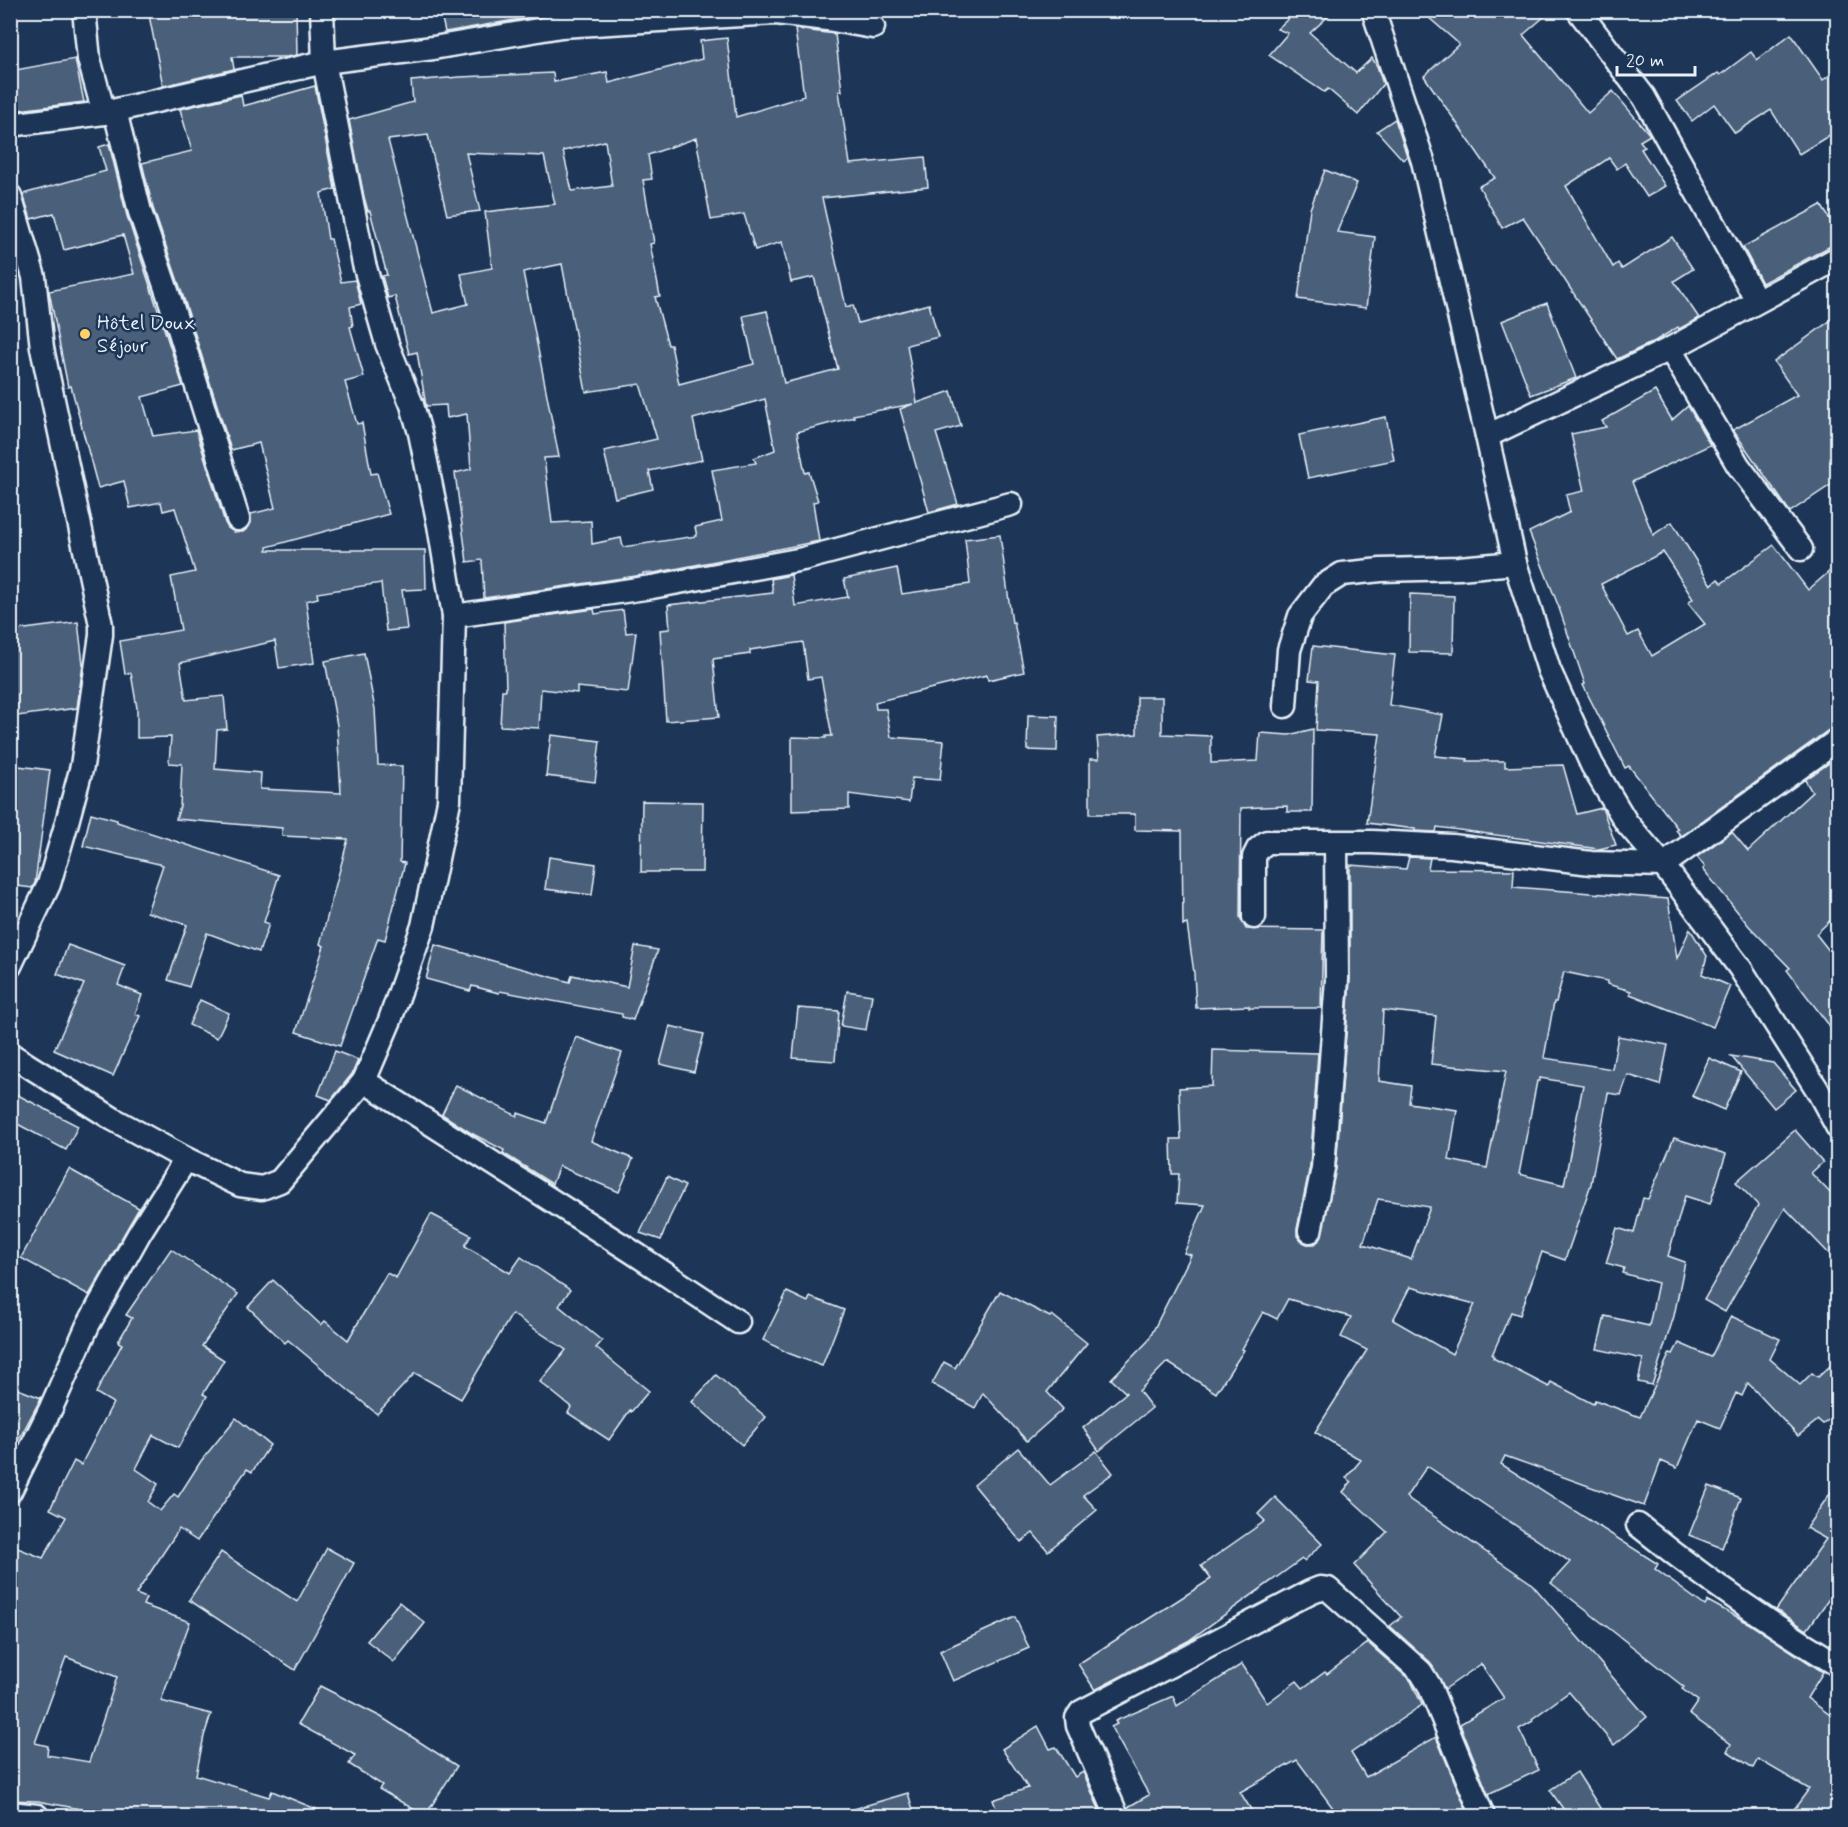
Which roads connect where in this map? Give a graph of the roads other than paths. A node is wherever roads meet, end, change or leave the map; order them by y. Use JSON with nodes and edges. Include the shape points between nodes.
{"nodes":[{"id":1,"x":84,"y":10,"type":"edge"},
{"id":2,"x":322,"y":10,"type":"edge"},
{"id":3,"x":1578,"y":10,"type":"edge"},
{"id":4,"x":1376,"y":13,"type":"edge"},
{"id":5,"x":560,"y":18,"type":"edge"},
{"id":6,"x":873,"y":27,"type":"dead end"},
{"id":7,"x":324,"y":62,"type":"junction"},
{"id":8,"x":110,"y":112,"type":"junction"},
{"id":9,"x":10,"y":125,"type":"edge"},
{"id":10,"x":10,"y":196,"type":"edge"},
{"id":11,"x":1838,"y":258,"type":"edge"},
{"id":12,"x":1757,"y":300,"type":"junction"},
{"id":13,"x":1670,"y":349,"type":"junction"},
{"id":14,"x":1487,"y":436,"type":"junction"},
{"id":15,"x":1011,"y":504,"type":"dead end"},
{"id":16,"x":238,"y":519,"type":"dead end"},
{"id":17,"x":1801,"y":549,"type":"dead end"},
{"id":18,"x":1515,"y":563,"type":"junction"},
{"id":19,"x":454,"y":616,"type":"junction"},
{"id":20,"x":1285,"y":706,"type":"dead end"},
{"id":21,"x":1838,"y":740,"type":"edge"},
{"id":22,"x":1336,"y":843,"type":"junction"},
{"id":23,"x":1663,"y":865,"type":"junction"},
{"id":24,"x":1254,"y":917,"type":"dead end"},
{"id":25,"x":10,"y":966,"type":"edge"},
{"id":26,"x":10,"y":1054,"type":"edge"},
{"id":27,"x":364,"y":1082,"type":"junction"},
{"id":28,"x":1838,"y":1128,"type":"edge"},
{"id":29,"x":186,"y":1159,"type":"junction"},
{"id":30,"x":1310,"y":1231,"type":"dead end"},
{"id":31,"x":738,"y":1322,"type":"dead end"},
{"id":32,"x":10,"y":1491,"type":"edge"},
{"id":33,"x":1638,"y":1525,"type":"dead end"},
{"id":34,"x":1838,"y":1665,"type":"edge"},
{"id":35,"x":10,"y":1813,"type":"edge"},
{"id":36,"x":37,"y":1816,"type":"edge"},
{"id":37,"x":1117,"y":1816,"type":"edge"},
{"id":38,"x":1483,"y":1816,"type":"edge"}],
"edges":[{"from":1,"to":8,"type":"street","via":[[89,59]]},
{"from":2,"to":7,"type":"street"},
{"from":3,"to":12,"type":"street","via":[[1644,97]]},
{"from":4,"to":14,"type":"street","via":[[1423,161]]},
{"from":5,"to":6,"type":"street","via":[[776,13]]},
{"from":5,"to":7,"type":"street","via":[[433,48]]},
{"from":7,"to":8,"type":"street"},
{"from":7,"to":19,"type":"street","via":[[364,264],[387,344],[420,433]]},
{"from":8,"to":9,"type":"street"},
{"from":8,"to":16,"type":"street"},
{"from":10,"to":25,"type":"street","via":[[34,277],[42,348],[101,625],[82,766],[49,884]]},
{"from":11,"to":12,"type":"street"},
{"from":12,"to":13,"type":"street"},
{"from":13,"to":14,"type":"street"},
{"from":13,"to":17,"type":"street","via":[[1738,465]]},
{"from":14,"to":18,"type":"street"},
{"from":15,"to":19,"type":"street","via":[[803,559],[652,587]]},
{"from":18,"to":20,"type":"street","via":[[1342,574],[1323,586],[1300,616],[1289,650]]},
{"from":18,"to":23,"type":"street","via":[[1549,670],[1592,765],[1626,822]]},
{"from":19,"to":27,"type":"street","via":[[449,801],[423,926]]},
{"from":21,"to":23,"type":"street"},
{"from":22,"to":23,"type":"street","via":[[1452,846],[1591,863]]},
{"from":22,"to":24,"type":"street","via":[[1273,841],[1258,849],[1254,857]]},
{"from":22,"to":30,"type":"street","via":[[1337,991],[1323,1168]]},
{"from":23,"to":28,"type":"street","via":[[1740,968]]},
{"from":26,"to":29,"type":"street","via":[[113,1119]]},
{"from":27,"to":29,"type":"street","via":[[280,1180],[262,1188],[240,1185]]},
{"from":27,"to":31,"type":"street"},
{"from":29,"to":32,"type":"street","via":[[88,1325]]},
{"from":33,"to":34,"type":"street","via":[[1695,1571]]},
{"from":35,"to":36,"type":"street"},
{"from":37,"to":38,"type":"street","via":[[1078,1726],[1081,1712],[1320,1588],[1328,1589],[1421,1672],[1430,1685]]}]}
